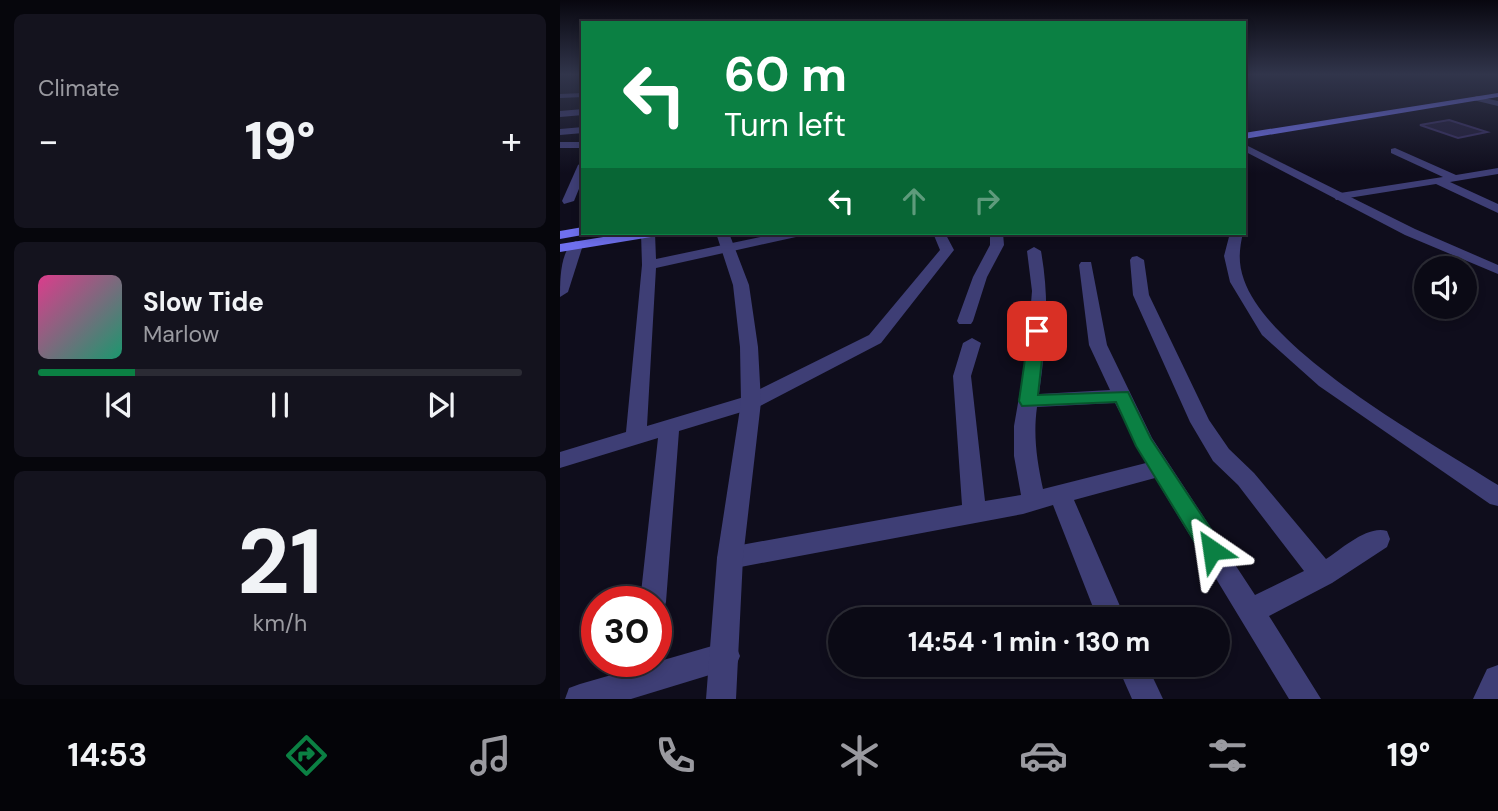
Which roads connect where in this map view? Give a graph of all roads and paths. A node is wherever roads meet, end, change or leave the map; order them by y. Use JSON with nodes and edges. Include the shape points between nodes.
{"nodes":[{"id":1,"x":1397,"y":108,"type":"edge"},
{"id":2,"x":1417,"y":108,"type":"edge"},
{"id":3,"x":581,"y":112,"type":"edge"},
{"id":4,"x":560,"y":114,"type":"edge"},
{"id":5,"x":1246,"y":127,"type":"edge"},
{"id":6,"x":581,"y":130,"type":"edge"},
{"id":7,"x":560,"y":132,"type":"edge"},
{"id":8,"x":1246,"y":136,"type":"edge"},
{"id":9,"x":560,"y":145,"type":"edge"},
{"id":10,"x":581,"y":145,"type":"edge"},
{"id":11,"x":1246,"y":148,"type":"edge"},
{"id":12,"x":1395,"y":151,"type":"dead end"},
{"id":13,"x":581,"y":169,"type":"edge"},
{"id":14,"x":1498,"y":172,"type":"edge"},
{"id":15,"x":1455,"y":178,"type":"junction"},
{"id":16,"x":1438,"y":181,"type":"junction"},
{"id":17,"x":1340,"y":197,"type":"junction"},
{"id":18,"x":564,"y":202,"type":"edge"},
{"id":19,"x":1498,"y":209,"type":"edge"},
{"id":20,"x":560,"y":235,"type":"edge"},
{"id":21,"x":621,"y":235,"type":"edge"},
{"id":22,"x":649,"y":235,"type":"edge"},
{"id":23,"x":778,"y":235,"type":"edge"},
{"id":24,"x":940,"y":235,"type":"edge"},
{"id":25,"x":998,"y":235,"type":"edge"},
{"id":26,"x":1236,"y":235,"type":"edge"},
{"id":27,"x":579,"y":238,"type":"edge"},
{"id":28,"x":725,"y":241,"type":"edge"},
{"id":29,"x":560,"y":247,"type":"edge"},
{"id":30,"x":1034,"y":251,"type":"dead end"},
{"id":31,"x":1137,"y":260,"type":"dead end"},
{"id":32,"x":649,"y":265,"type":"junction"},
{"id":33,"x":1086,"y":265,"type":"dead end"},
{"id":34,"x":1498,"y":270,"type":"edge"},
{"id":35,"x":560,"y":292,"type":"edge"},
{"id":36,"x":965,"y":321,"type":"dead end"},
{"id":37,"x":972,"y":343,"type":"dead end"},
{"id":38,"x":1122,"y":396,"type":"junction"},
{"id":39,"x":1028,"y":401,"type":"junction"},
{"id":40,"x":751,"y":402,"type":"junction"},
{"id":41,"x":669,"y":427,"type":"junction"},
{"id":42,"x":636,"y":436,"type":"junction"},
{"id":43,"x":560,"y":460,"type":"edge"},
{"id":44,"x":1160,"y":468,"type":"junction"},
{"id":45,"x":1060,"y":495,"type":"junction"},
{"id":46,"x":1498,"y":497,"type":"edge"},
{"id":47,"x":1034,"y":501,"type":"junction"},
{"id":48,"x":974,"y":513,"type":"junction"},
{"id":49,"x":1378,"y":539,"type":"dead end"},
{"id":50,"x":730,"y":558,"type":"junction"},
{"id":51,"x":1323,"y":575,"type":"junction"},
{"id":52,"x":654,"y":586,"type":"edge"},
{"id":53,"x":1107,"y":607,"type":"edge"},
{"id":54,"x":1250,"y":611,"type":"junction"},
{"id":55,"x":726,"y":656,"type":"junction"},
{"id":56,"x":672,"y":665,"type":"edge"},
{"id":57,"x":630,"y":677,"type":"edge"},
{"id":58,"x":1138,"y":677,"type":"edge"},
{"id":59,"x":1498,"y":680,"type":"edge"},
{"id":60,"x":580,"y":699,"type":"edge"},
{"id":61,"x":721,"y":699,"type":"edge"},
{"id":62,"x":1148,"y":699,"type":"edge"},
{"id":63,"x":1306,"y":699,"type":"edge"},
{"id":64,"x":1488,"y":699,"type":"edge"}],
"edges":[{"from":1,"to":5,"type":"main road"},
{"from":2,"to":8,"type":"main road"},
{"from":3,"to":4,"type":"street"},
{"from":6,"to":7,"type":"street"},
{"from":9,"to":10,"type":"street"},
{"from":11,"to":17,"type":"street"},
{"from":12,"to":15,"type":"street"},
{"from":13,"to":18,"type":"street"},
{"from":14,"to":15,"type":"street"},
{"from":15,"to":16,"type":"street"},
{"from":16,"to":17,"type":"street"},
{"from":16,"to":19,"type":"street"},
{"from":17,"to":34,"type":"street"},
{"from":20,"to":27,"type":"main road"},
{"from":21,"to":27,"type":"main road"},
{"from":22,"to":32,"type":"street"},
{"from":23,"to":28,"type":"street"},
{"from":24,"to":40,"type":"street","via":[[947,250],[875,340]]},
{"from":25,"to":36,"type":"street"},
{"from":26,"to":46,"type":"street","via":[[1231,256],[1237,282],[1268,331],[1326,382]]},
{"from":27,"to":29,"type":"main road"},
{"from":27,"to":35,"type":"street"},
{"from":28,"to":32,"type":"street"},
{"from":28,"to":40,"type":"street","via":[[741,285]]},
{"from":30,"to":39,"type":"street","via":[[1040,292]]},
{"from":31,"to":51,"type":"street","via":[[1141,295],[1200,422],[1221,455],[1246,479]]},
{"from":32,"to":42,"type":"street"},
{"from":33,"to":38,"type":"street","via":[[1098,345]]},
{"from":37,"to":48,"type":"street","via":[[962,376]]},
{"from":38,"to":39,"type":"street"},
{"from":38,"to":44,"type":"street"},
{"from":39,"to":47,"type":"street","via":[[1025,456]]},
{"from":40,"to":41,"type":"street"},
{"from":40,"to":50,"type":"street"},
{"from":41,"to":42,"type":"street"},
{"from":41,"to":52,"type":"street"},
{"from":42,"to":43,"type":"street"},
{"from":44,"to":45,"type":"street"},
{"from":44,"to":54,"type":"street"},
{"from":45,"to":47,"type":"street"},
{"from":45,"to":53,"type":"street"},
{"from":47,"to":48,"type":"street"},
{"from":48,"to":50,"type":"street"},
{"from":49,"to":51,"type":"street"},
{"from":50,"to":55,"type":"street"},
{"from":51,"to":54,"type":"street"},
{"from":54,"to":63,"type":"street"},
{"from":55,"to":56,"type":"street"},
{"from":55,"to":61,"type":"street"},
{"from":57,"to":60,"type":"street"},
{"from":58,"to":62,"type":"street"},
{"from":59,"to":64,"type":"street"}]}
